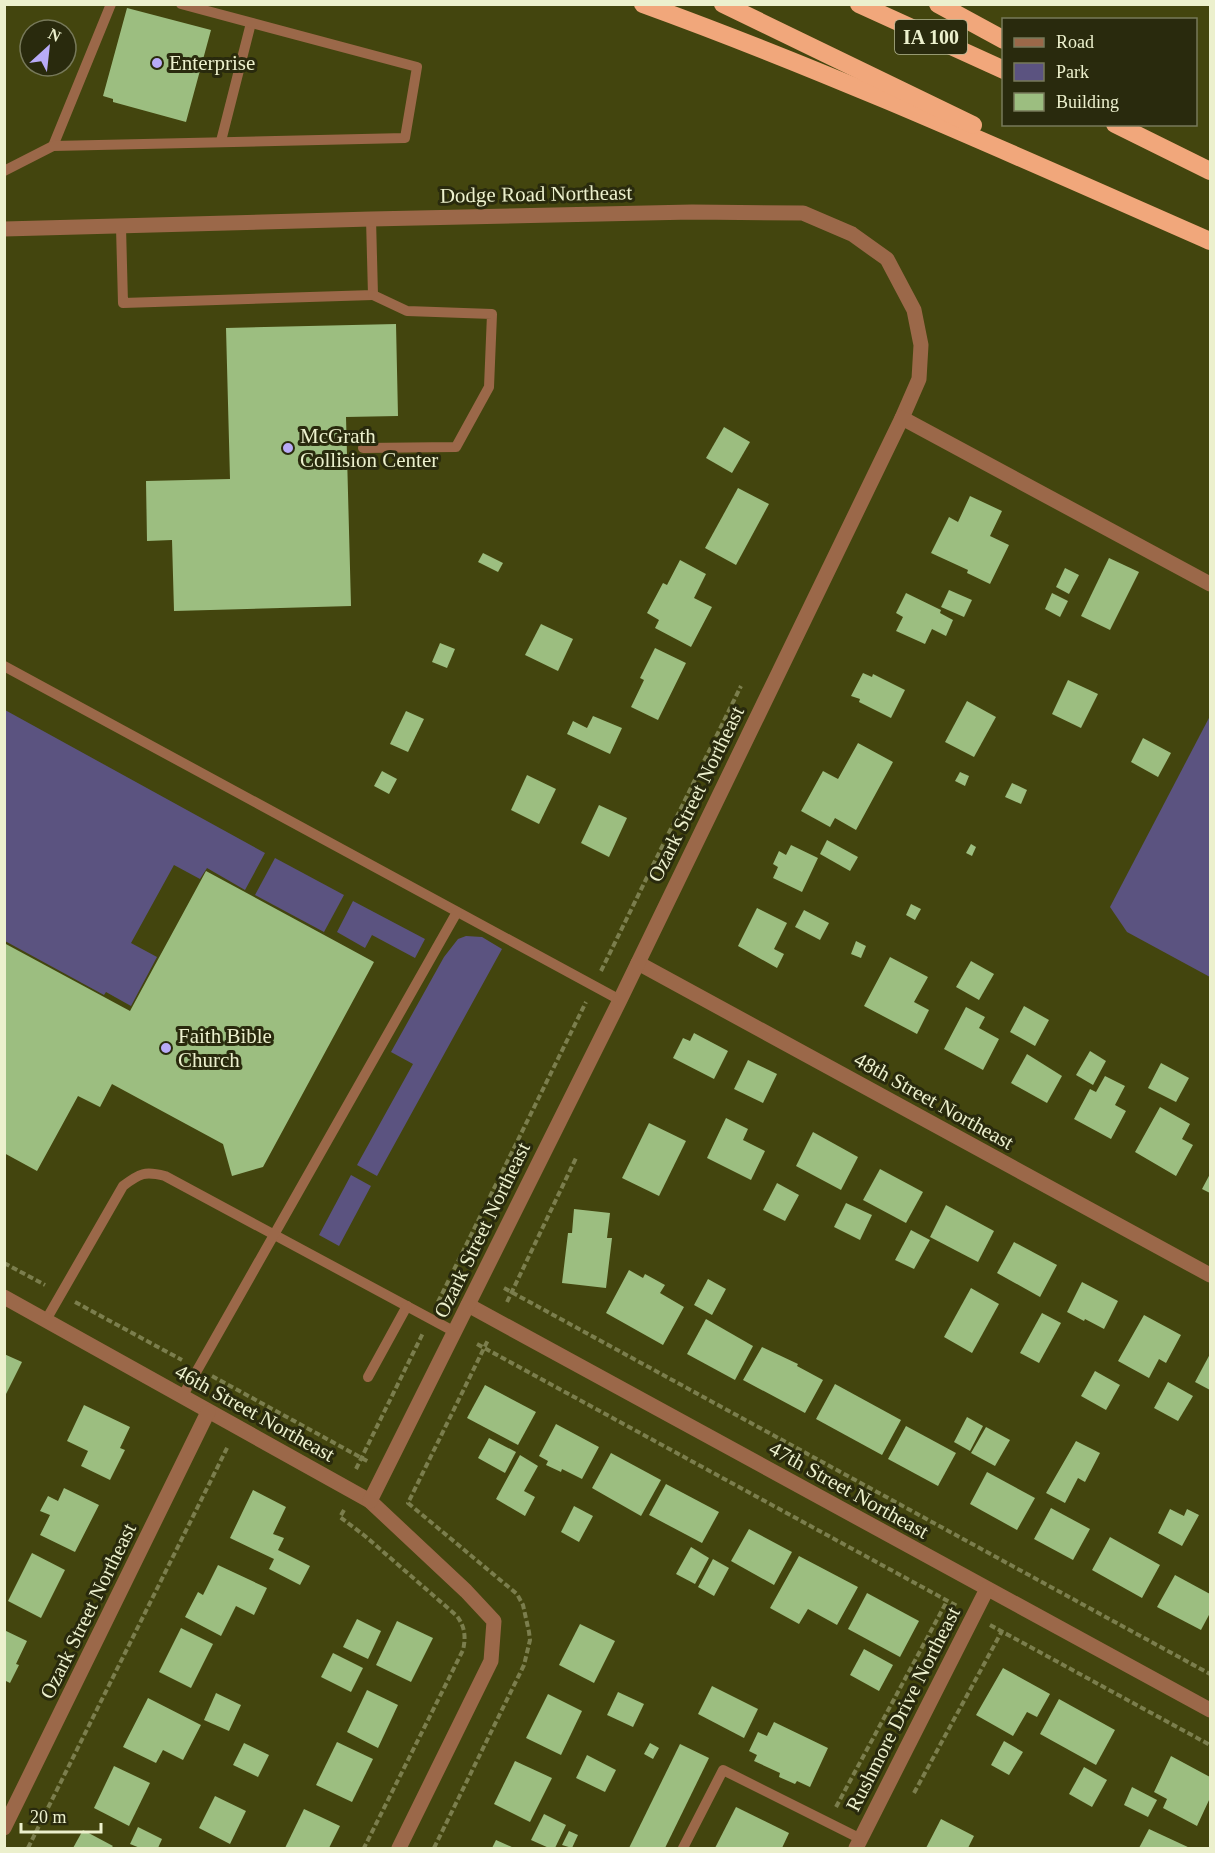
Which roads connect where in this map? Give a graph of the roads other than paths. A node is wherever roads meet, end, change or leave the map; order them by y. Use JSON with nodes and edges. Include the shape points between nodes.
{"nodes":[{"id":1,"x":111,"y":4,"type":"edge"},
{"id":2,"x":181,"y":4,"type":"edge"},
{"id":3,"x":643,"y":4,"type":"edge"},
{"id":4,"x":723,"y":4,"type":"edge"},
{"id":5,"x":859,"y":4,"type":"edge"},
{"id":6,"x":938,"y":4,"type":"edge"},
{"id":7,"x":251,"y":23,"type":"junction"},
{"id":8,"x":1002,"y":39,"type":"edge"},
{"id":9,"x":1002,"y":69,"type":"edge"},
{"id":10,"x":1119,"y":126,"type":"edge"},
{"id":11,"x":1145,"y":126,"type":"edge"},
{"id":12,"x":221,"y":141,"type":"junction"},
{"id":13,"x":53,"y":146,"type":"junction"},
{"id":14,"x":1206,"y":169,"type":"edge"},
{"id":15,"x":4,"y":171,"type":"edge"},
{"id":16,"x":371,"y":219,"type":"junction"},
{"id":17,"x":121,"y":227,"type":"junction"},
{"id":18,"x":4,"y":230,"type":"edge"},
{"id":19,"x":1210,"y":236,"type":"edge"},
{"id":20,"x":1210,"y":241,"type":"edge"},
{"id":21,"x":374,"y":295,"type":"junction"},
{"id":22,"x":902,"y":418,"type":"junction"},
{"id":23,"x":363,"y":448,"type":"dead end"},
{"id":24,"x":1210,"y":584,"type":"edge"},
{"id":25,"x":4,"y":666,"type":"edge"},
{"id":26,"x":457,"y":912,"type":"junction"},
{"id":27,"x":638,"y":963,"type":"junction"},
{"id":28,"x":620,"y":1000,"type":"junction"},
{"id":29,"x":274,"y":1234,"type":"junction"},
{"id":30,"x":1210,"y":1275,"type":"edge"},
{"id":31,"x":4,"y":1297,"type":"edge"},
{"id":32,"x":468,"y":1305,"type":"junction"},
{"id":33,"x":407,"y":1306,"type":"junction"},
{"id":34,"x":46,"y":1320,"type":"junction"},
{"id":35,"x":454,"y":1332,"type":"junction"},
{"id":36,"x":368,"y":1377,"type":"dead end"},
{"id":37,"x":182,"y":1397,"type":"junction"},
{"id":38,"x":208,"y":1412,"type":"junction"},
{"id":39,"x":370,"y":1502,"type":"junction"},
{"id":40,"x":987,"y":1589,"type":"junction"},
{"id":41,"x":1210,"y":1710,"type":"edge"},
{"id":42,"x":4,"y":1828,"type":"edge"},
{"id":43,"x":859,"y":1844,"type":"edge"},
{"id":44,"x":399,"y":1848,"type":"edge"},
{"id":45,"x":683,"y":1848,"type":"edge"}],
"edges":[{"from":1,"to":13,"type":"lane"},
{"from":2,"to":7,"type":"lane"},
{"from":3,"to":20,"type":"highway","via":[[955,130]]},
{"from":4,"to":19,"type":"highway","number":"IA 100"},
{"from":5,"to":9,"type":"highway","number":"IA 100"},
{"from":6,"to":8,"type":"highway"},
{"from":7,"to":12,"type":"lane"},
{"from":7,"to":12,"type":"lane","via":[[417,67],[405,138]]},
{"from":10,"to":14,"type":"highway"},
{"from":11,"to":14,"type":"highway"},
{"from":12,"to":13,"type":"lane"},
{"from":13,"to":15,"type":"lane"},
{"from":16,"to":17,"type":"street","name":"Dodge Road Northeast"},
{"from":16,"to":21,"type":"lane"},
{"from":16,"to":22,"type":"street","name":"Dodge Road Northeast","via":[[803,213],[852,234],[887,259],[914,310],[921,345],[919,379]]},
{"from":17,"to":18,"type":"street","name":"Dodge Road Northeast"},
{"from":17,"to":21,"type":"lane","via":[[123,303]]},
{"from":21,"to":23,"type":"lane","via":[[407,310],[492,314],[489,387],[456,447]]},
{"from":22,"to":24,"type":"street"},
{"from":22,"to":27,"type":"street","name":"Ozark Street Northeast"},
{"from":25,"to":26,"type":"lane"},
{"from":26,"to":28,"type":"lane"},
{"from":26,"to":29,"type":"lane"},
{"from":27,"to":28,"type":"street","name":"Ozark Street Northeast"},
{"from":27,"to":30,"type":"street","name":"48th Street Northeast"},
{"from":28,"to":32,"type":"street","name":"Ozark Street Northeast"},
{"from":29,"to":33,"type":"lane"},
{"from":29,"to":34,"type":"lane","via":[[165,1176],[150,1172],[135,1177],[123,1186]]},
{"from":29,"to":37,"type":"lane"},
{"from":31,"to":34,"type":"street","name":"46th Street Northeast"},
{"from":32,"to":35,"type":"street","name":"Ozark Street Northeast"},
{"from":32,"to":40,"type":"street","name":"47th Street Northeast"},
{"from":33,"to":35,"type":"lane"},
{"from":33,"to":36,"type":"lane"},
{"from":34,"to":37,"type":"street","name":"46th Street Northeast"},
{"from":35,"to":39,"type":"street","name":"Ozark Street Northeast"},
{"from":37,"to":38,"type":"street","name":"46th Street Northeast"},
{"from":38,"to":39,"type":"street","name":"46th Street Northeast"},
{"from":38,"to":42,"type":"street","name":"Ozark Street Northeast"},
{"from":39,"to":44,"type":"street","name":"46th Street Northeast","via":[[494,1621],[491,1661]]},
{"from":40,"to":41,"type":"street","name":"47th Street Northeast"},
{"from":40,"to":43,"type":"street","name":"Rushmore Drive Northeast"},
{"from":43,"to":45,"type":"lane","via":[[828,1821],[723,1770]]}]}
